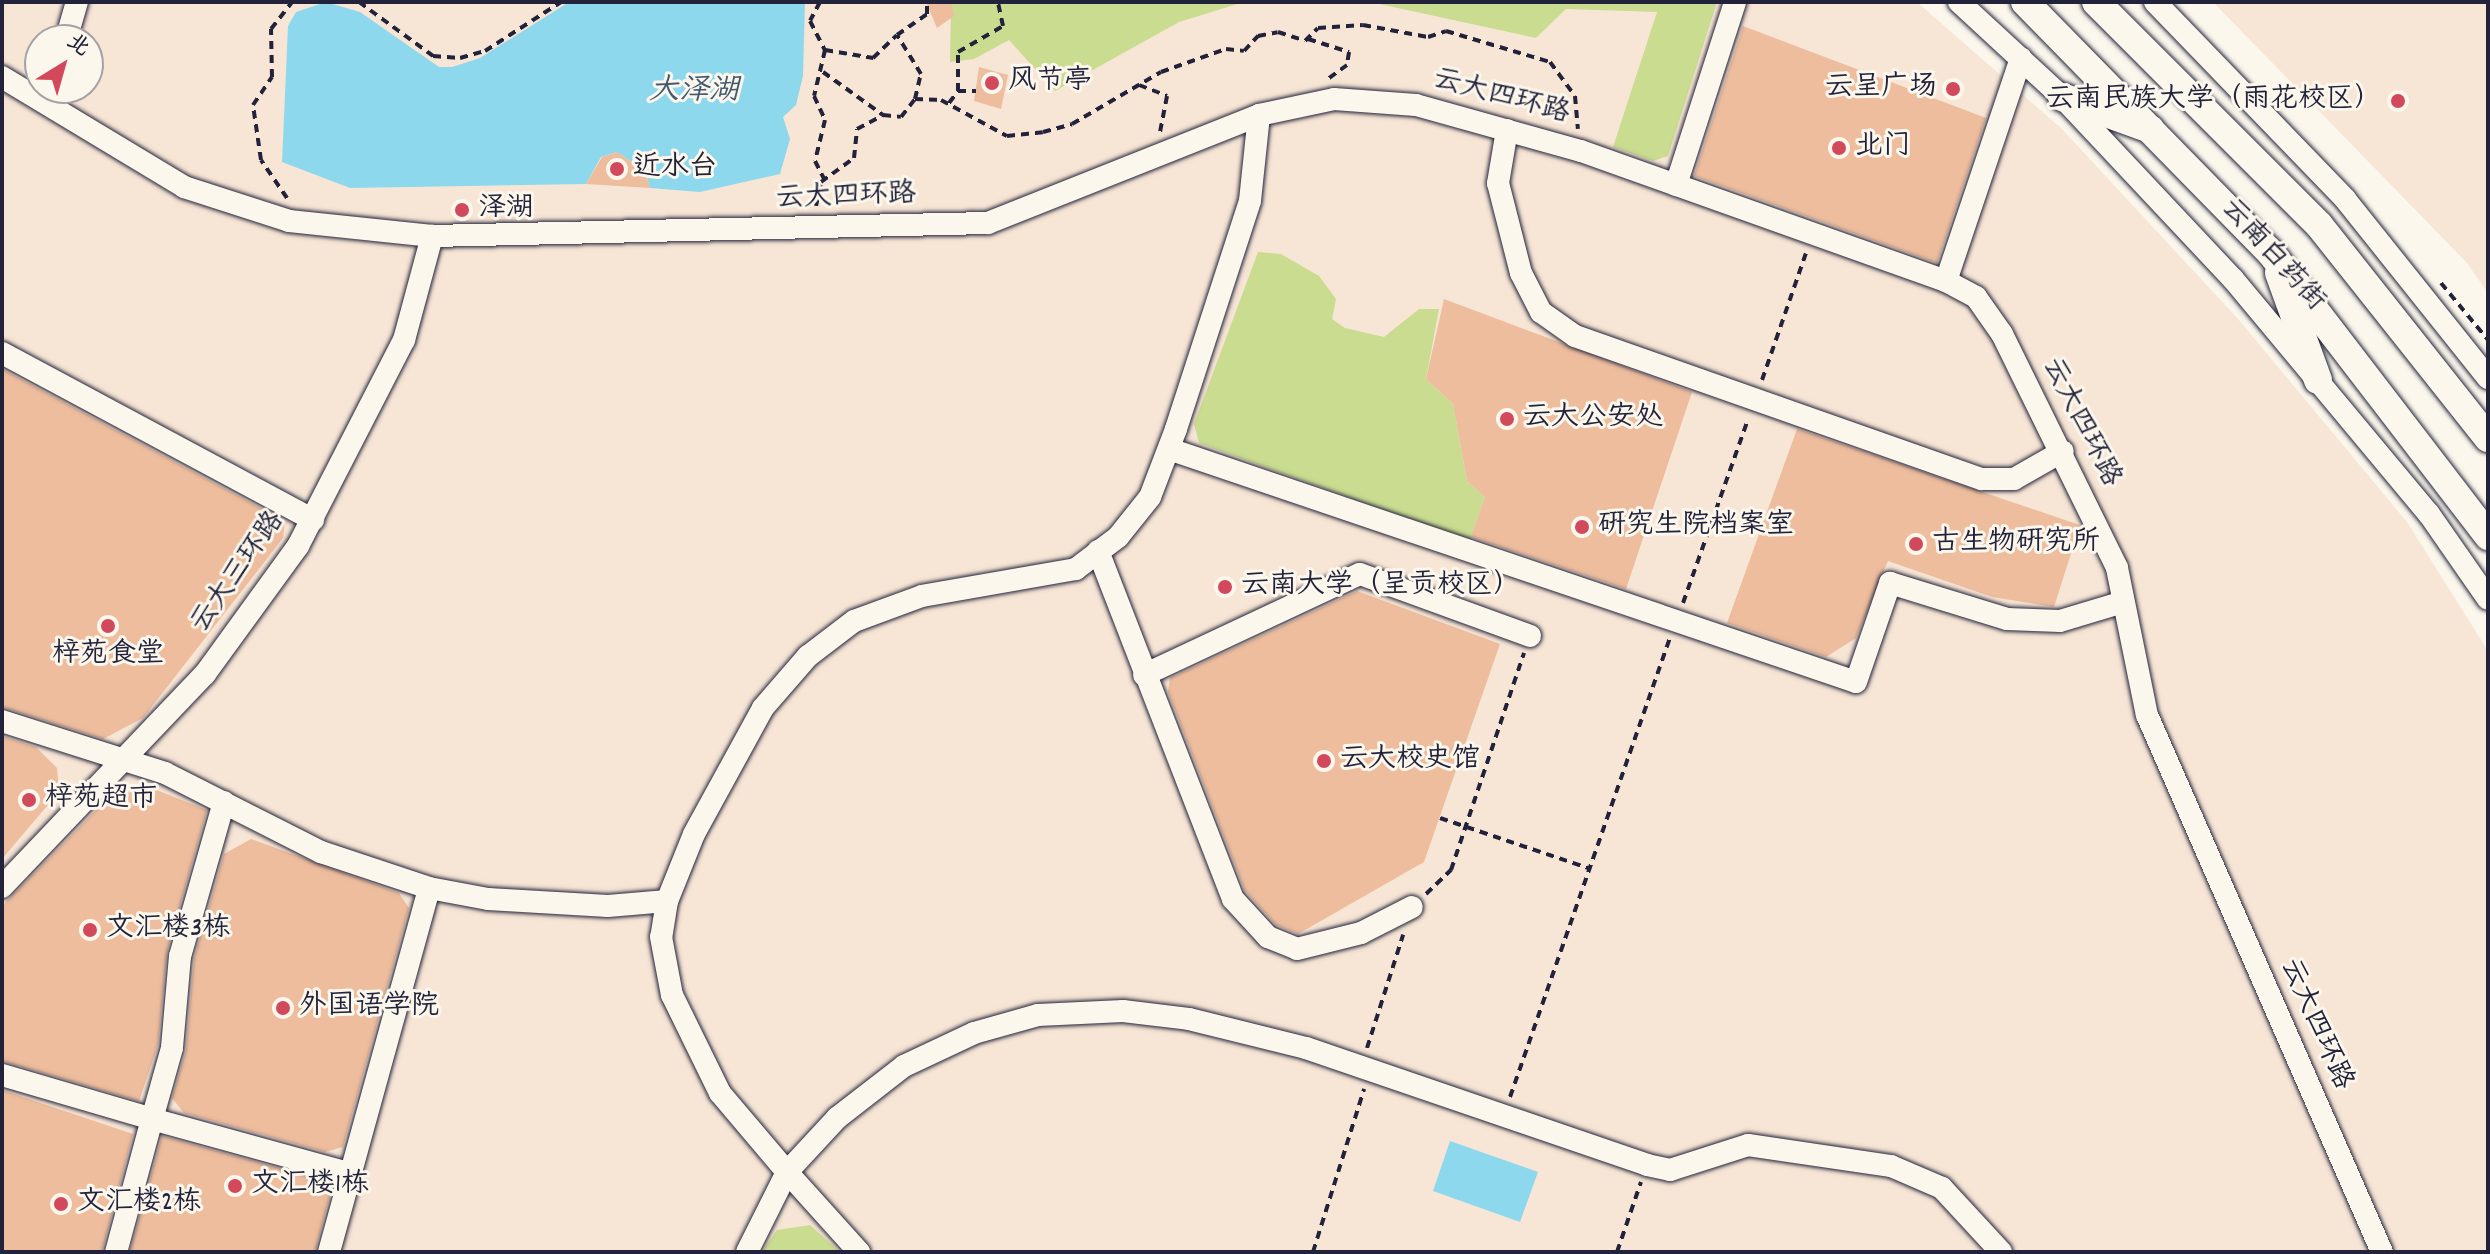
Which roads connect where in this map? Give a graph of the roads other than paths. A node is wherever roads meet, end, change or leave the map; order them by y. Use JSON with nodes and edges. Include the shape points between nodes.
{"nodes":[{"id":1,"x":77,"y":2,"type":"edge"},
{"id":2,"x":1735,"y":2,"type":"edge"},
{"id":3,"x":1959,"y":2,"type":"edge"},
{"id":4,"x":2025,"y":2,"type":"edge"},
{"id":5,"x":2096,"y":2,"type":"edge"},
{"id":6,"x":2155,"y":2,"type":"edge"},
{"id":7,"x":71,"y":24,"type":"edge"},
{"id":8,"x":2021,"y":58,"type":"junction"},
{"id":9,"x":2,"y":77,"type":"edge"},
{"id":10,"x":24,"y":86,"type":"edge"},
{"id":11,"x":2062,"y":97,"type":"junction"},
{"id":12,"x":58,"y":104,"type":"edge"},
{"id":13,"x":1259,"y":115,"type":"junction"},
{"id":14,"x":1507,"y":130,"type":"junction"},
{"id":15,"x":2158,"y":132,"type":"junction"},
{"id":16,"x":1676,"y":185,"type":"junction"},
{"id":17,"x":432,"y":236,"type":"junction"},
{"id":18,"x":2271,"y":253,"type":"junction"},
{"id":19,"x":1946,"y":281,"type":"junction"},
{"id":20,"x":2,"y":353,"type":"edge"},
{"id":21,"x":2488,"y":378,"type":"edge"},
{"id":22,"x":2318,"y":380,"type":"junction"},
{"id":23,"x":2488,"y":438,"type":"edge"},
{"id":24,"x":1169,"y":449,"type":"junction"},
{"id":25,"x":2063,"y":451,"type":"junction"},
{"id":26,"x":313,"y":520,"type":"junction"},
{"id":27,"x":2483,"y":523,"type":"edge"},
{"id":28,"x":1098,"y":551,"type":"junction"},
{"id":29,"x":2488,"y":599,"type":"edge"},
{"id":30,"x":2123,"y":602,"type":"junction"},
{"id":31,"x":1530,"y":636,"type":"road end"},
{"id":32,"x":1144,"y":675,"type":"junction"},
{"id":33,"x":2,"y":721,"type":"edge"},
{"id":34,"x":121,"y":760,"type":"junction"},
{"id":35,"x":224,"y":802,"type":"junction"},
{"id":36,"x":2,"y":887,"type":"edge"},
{"id":37,"x":429,"y":888,"type":"junction"},
{"id":38,"x":667,"y":901,"type":"junction"},
{"id":39,"x":1412,"y":907,"type":"dead end"},
{"id":40,"x":2,"y":1075,"type":"edge"},
{"id":41,"x":152,"y":1119,"type":"junction"},
{"id":42,"x":787,"y":1172,"type":"junction"},
{"id":43,"x":351,"y":1174,"type":"junction"},
{"id":44,"x":116,"y":1252,"type":"edge"},
{"id":45,"x":329,"y":1252,"type":"edge"},
{"id":46,"x":747,"y":1252,"type":"edge"},
{"id":47,"x":859,"y":1252,"type":"edge"},
{"id":48,"x":2001,"y":1252,"type":"edge"},
{"id":49,"x":2382,"y":1252,"type":"edge"}],
"edges":[{"from":1,"to":7,"type":"street"},
{"from":2,"to":16,"type":"street"},
{"from":3,"to":8,"type":"street"},
{"from":4,"to":15,"type":"main road","name":"云南白药街"},
{"from":5,"to":23,"type":"main road","name":"云南白药街","via":[[2319,225]]},
{"from":6,"to":21,"type":"street","via":[[2345,199]]},
{"from":8,"to":11,"type":"street"},
{"from":8,"to":19,"type":"street"},
{"from":9,"to":10,"type":"street","name":"云大四环路"},
{"from":11,"to":15,"type":"main road"},
{"from":11,"to":22,"type":"street"},
{"from":12,"to":17,"type":"street","name":"云大四环路","via":[[184,187],[286,220]]},
{"from":13,"to":14,"type":"street","name":"云大四环路","via":[[1334,99],[1416,105]]},
{"from":13,"to":17,"type":"street","name":"云大四环路","via":[[988,223]]},
{"from":13,"to":24,"type":"street","via":[[1250,201]]},
{"from":14,"to":16,"type":"street","name":"云大四环路"},
{"from":14,"to":25,"type":"street","via":[[1500,198],[1521,273],[1541,312],[1575,336],[1982,479],[2014,479]]},
{"from":15,"to":18,"type":"main road","name":"云南白药街"},
{"from":16,"to":19,"type":"street","name":"云大四环路"},
{"from":17,"to":26,"type":"street","name":"云大三环路","via":[[404,340]]},
{"from":18,"to":22,"type":"main road"},
{"from":18,"to":27,"type":"main road","name":"云南白药街"},
{"from":19,"to":25,"type":"street","name":"云大四环路","via":[[1976,297],[2002,334]]},
{"from":20,"to":26,"type":"street"},
{"from":22,"to":29,"type":"street","via":[[2429,514]]},
{"from":24,"to":28,"type":"street","via":[[1150,497]]},
{"from":24,"to":30,"type":"street","via":[[1856,682],[1890,583],[2007,619],[2060,621]]},
{"from":25,"to":30,"type":"street","name":"云大四环路","via":[[2117,568]]},
{"from":26,"to":34,"type":"street","name":"云大三环路","via":[[205,674]]},
{"from":28,"to":32,"type":"street"},
{"from":28,"to":38,"type":"street","via":[[1076,569],[922,596],[854,621],[808,656],[763,708],[694,834]]},
{"from":30,"to":49,"type":"street","name":"云大四环路","via":[[2147,715]]},
{"from":31,"to":32,"type":"street","via":[[1360,574]]},
{"from":32,"to":39,"type":"street","via":[[1227,885],[1268,937],[1297,949],[1361,933]]},
{"from":33,"to":34,"type":"street"},
{"from":34,"to":35,"type":"street"},
{"from":34,"to":36,"type":"street","name":"云大三环路"},
{"from":35,"to":37,"type":"street","via":[[321,852]]},
{"from":35,"to":41,"type":"street","via":[[180,956],[172,1048]]},
{"from":37,"to":38,"type":"street","via":[[488,899]]},
{"from":37,"to":43,"type":"street"},
{"from":38,"to":42,"type":"street","via":[[661,937],[692,1046],[720,1093]]},
{"from":40,"to":41,"type":"street"},
{"from":41,"to":43,"type":"street"},
{"from":41,"to":44,"type":"street"},
{"from":42,"to":46,"type":"street"},
{"from":42,"to":47,"type":"street"},
{"from":42,"to":48,"type":"street","via":[[837,1118],[904,1066],[974,1033],[1038,1015],[1189,1019],[1306,1048],[1670,1170],[1748,1145],[1891,1166],[1942,1188]]},
{"from":43,"to":45,"type":"street"}]}
